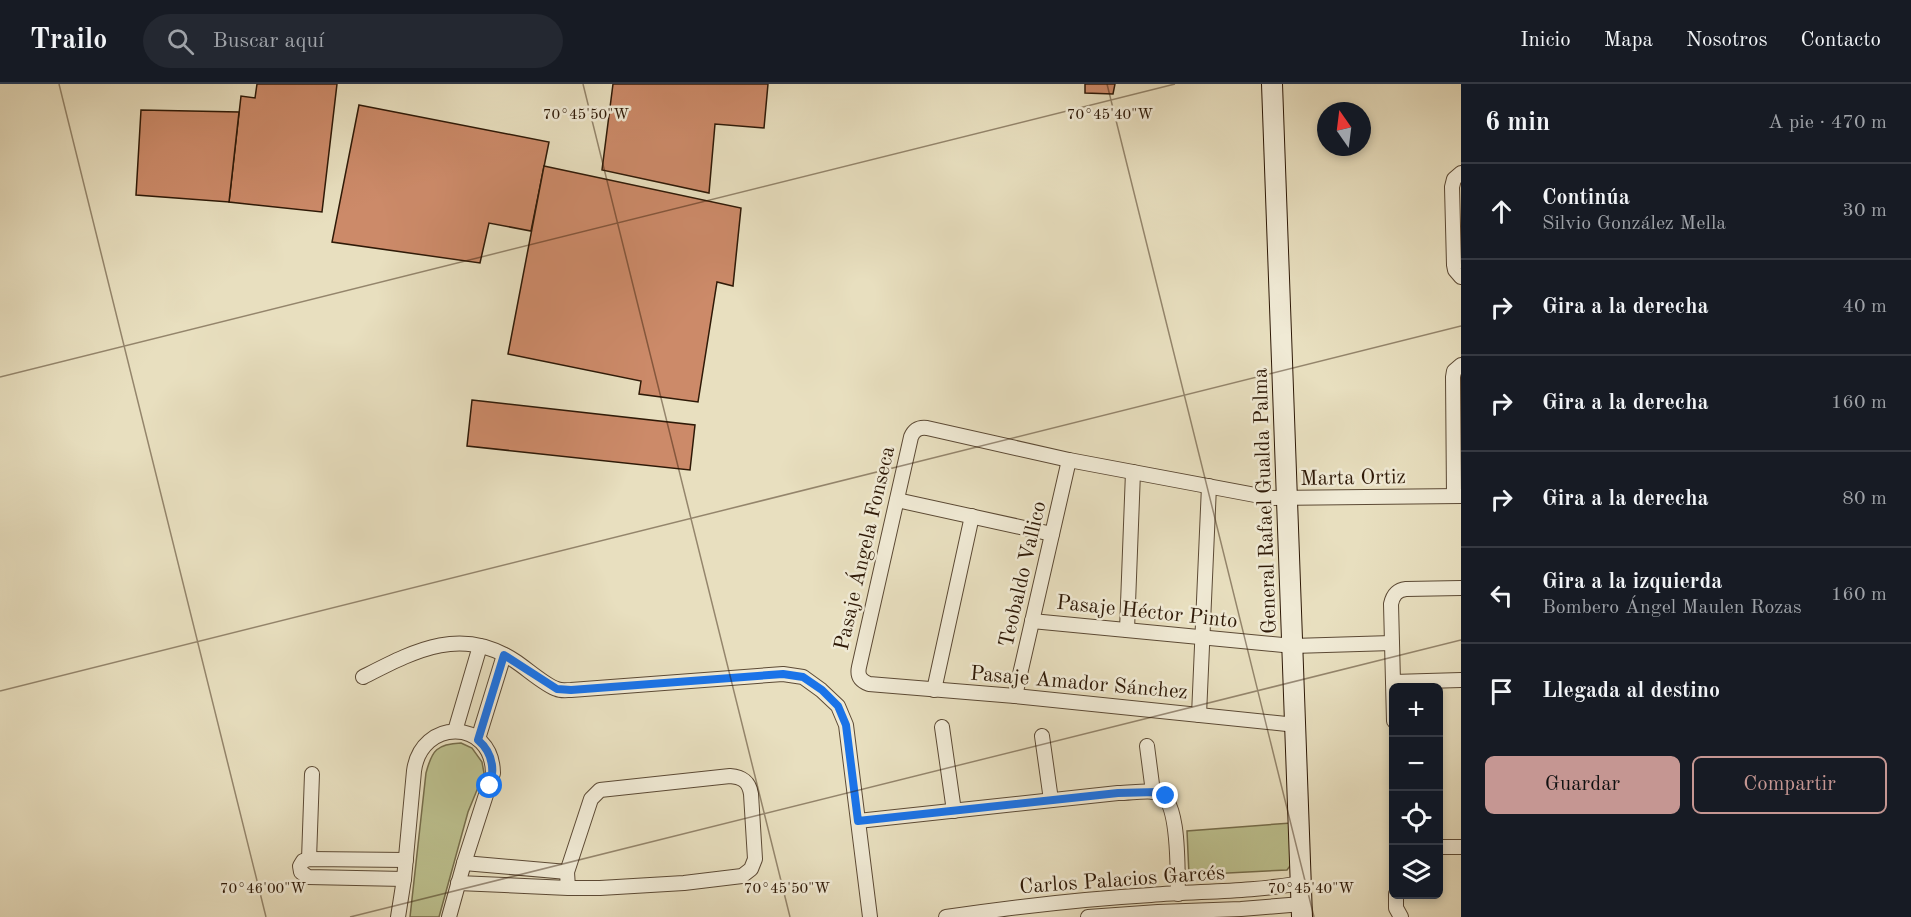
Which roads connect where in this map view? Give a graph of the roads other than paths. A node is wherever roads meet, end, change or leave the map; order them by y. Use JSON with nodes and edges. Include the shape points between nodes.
{"nodes":[{"id":1,"x":1272,"y":84,"type":"edge"},
{"id":2,"x":1459,"y":174,"type":"edge"},
{"id":3,"x":1459,"y":276,"type":"edge"},
{"id":4,"x":1461,"y":365,"type":"edge"},
{"id":5,"x":916,"y":429,"type":"joint"},
{"id":6,"x":1069,"y":460,"type":"junction"},
{"id":7,"x":1133,"y":472,"type":"junction"},
{"id":8,"x":1209,"y":486,"type":"junction"},
{"id":9,"x":1458,"y":496,"type":"edge"},
{"id":10,"x":1286,"y":499,"type":"junction"},
{"id":11,"x":897,"y":500,"type":"junction"},
{"id":12,"x":972,"y":516,"type":"junction"},
{"id":13,"x":1052,"y":534,"type":"junction"},
{"id":14,"x":1461,"y":588,"type":"edge"},
{"id":15,"x":1032,"y":621,"type":"junction"},
{"id":16,"x":1127,"y":630,"type":"junction"},
{"id":17,"x":1202,"y":637,"type":"junction"},
{"id":18,"x":1392,"y":644,"type":"junction"},
{"id":19,"x":480,"y":646,"type":"junction"},
{"id":20,"x":1293,"y":646,"type":"junction"},
{"id":21,"x":504,"y":655,"type":"junction"},
{"id":22,"x":363,"y":676,"type":"dead end"},
{"id":23,"x":860,"y":678,"type":"joint"},
{"id":24,"x":1461,"y":680,"type":"edge"},
{"id":25,"x":1393,"y":682,"type":"joint"},
{"id":26,"x":934,"y":690,"type":"junction"},
{"id":27,"x":1015,"y":696,"type":"junction"},
{"id":28,"x":1199,"y":715,"type":"junction"},
{"id":29,"x":1296,"y":725,"type":"junction"},
{"id":30,"x":942,"y":727,"type":"dead end"},
{"id":31,"x":455,"y":732,"type":"junction"},
{"id":32,"x":1042,"y":736,"type":"dead end"},
{"id":33,"x":478,"y":740,"type":"junction"},
{"id":34,"x":1147,"y":746,"type":"dead end"},
{"id":35,"x":312,"y":774,"type":"dead end"},
{"id":36,"x":1153,"y":792,"type":"junction"},
{"id":37,"x":1052,"y":800,"type":"junction"},
{"id":38,"x":954,"y":811,"type":"junction"},
{"id":39,"x":858,"y":821,"type":"junction"},
{"id":40,"x":1443,"y":847,"type":"edge"},
{"id":41,"x":1461,"y":847,"type":"edge"},
{"id":42,"x":309,"y":859,"type":"junction"},
{"id":43,"x":406,"y":860,"type":"junction"},
{"id":44,"x":464,"y":863,"type":"junction"},
{"id":45,"x":567,"y":872,"type":"junction"},
{"id":46,"x":404,"y":879,"type":"junction"},
{"id":47,"x":458,"y":883,"type":"junction"},
{"id":48,"x":1301,"y":883,"type":"junction"},
{"id":49,"x":568,"y":888,"type":"junction"},
{"id":50,"x":1178,"y":894,"type":"junction"},
{"id":51,"x":1396,"y":899,"type":"edge"},
{"id":52,"x":1302,"y":910,"type":"edge"},
{"id":53,"x":398,"y":917,"type":"edge"},
{"id":54,"x":449,"y":917,"type":"edge"},
{"id":55,"x":870,"y":917,"type":"edge"},
{"id":56,"x":946,"y":917,"type":"edge"},
{"id":57,"x":1088,"y":917,"type":"edge"},
{"id":58,"x":1401,"y":917,"type":"edge"}],
"edges":[{"from":1,"to":10,"type":"main road","name":"General Rafael Gualda Palma"},
{"from":2,"to":3,"type":"street","via":[[1452,187],[1454,265]]},
{"from":4,"to":9,"type":"street","via":[[1453,377]]},
{"from":5,"to":6,"type":"street","name":"Marta Ortiz","via":[[927,428]]},
{"from":5,"to":11,"type":"street","name":"Pasaje Ángela Fonseca"},
{"from":6,"to":7,"type":"street","name":"Marta Ortiz"},
{"from":6,"to":13,"type":"street","name":"Teobaldo Vallico"},
{"from":7,"to":8,"type":"street","name":"Marta Ortiz"},
{"from":7,"to":16,"type":"street"},
{"from":8,"to":10,"type":"street","name":"Marta Ortiz"},
{"from":8,"to":17,"type":"street"},
{"from":9,"to":10,"type":"street","name":"Marta Ortiz"},
{"from":10,"to":20,"type":"main road","name":"General Rafael Gualda Palma"},
{"from":11,"to":12,"type":"street"},
{"from":11,"to":23,"type":"street","name":"Pasaje Ángela Fonseca","via":[[859,667]]},
{"from":12,"to":13,"type":"street"},
{"from":12,"to":26,"type":"street"},
{"from":13,"to":15,"type":"street","name":"Teobaldo Vallico"},
{"from":14,"to":18,"type":"street","via":[[1406,589],[1396,594],[1391,604]]},
{"from":15,"to":16,"type":"street","name":"Pasaje Héctor Pinto"},
{"from":15,"to":27,"type":"street","name":"Teobaldo Vallico"},
{"from":16,"to":17,"type":"street","name":"Pasaje Héctor Pinto"},
{"from":17,"to":20,"type":"street","name":"Pasaje Héctor Pinto"},
{"from":17,"to":28,"type":"street"},
{"from":18,"to":20,"type":"street","name":"Pasaje Héctor Pinto"},
{"from":18,"to":25,"type":"street"},
{"from":19,"to":21,"type":"street"},
{"from":19,"to":22,"type":"street","via":[[437,645]]},
{"from":19,"to":31,"type":"street"},
{"from":20,"to":29,"type":"main road","name":"General Rafael Gualda Palma"},
{"from":21,"to":33,"type":"street"},
{"from":21,"to":39,"type":"street","via":[[564,690],[783,674],[803,677],[838,706],[846,725]]},
{"from":23,"to":26,"type":"street","name":"Pasaje Amador Sánchez","via":[[869,684]]},
{"from":24,"to":25,"type":"street"},
{"from":26,"to":27,"type":"street","name":"Pasaje Amador Sánchez"},
{"from":27,"to":28,"type":"street","name":"Pasaje Amador Sánchez"},
{"from":28,"to":29,"type":"street","name":"Pasaje Amador Sánchez"},
{"from":29,"to":48,"type":"main road","name":"General Rafael Gualda Palma"},
{"from":30,"to":38,"type":"street"},
{"from":31,"to":33,"type":"street"},
{"from":31,"to":43,"type":"street","via":[[432,738],[420,750]]},
{"from":32,"to":37,"type":"street"},
{"from":33,"to":44,"type":"street","via":[[488,751],[493,773]]},
{"from":34,"to":36,"type":"street"},
{"from":35,"to":42,"type":"street"},
{"from":36,"to":37,"type":"street"},
{"from":36,"to":50,"type":"street","via":[[1166,796],[1173,813]]},
{"from":37,"to":38,"type":"street"},
{"from":38,"to":39,"type":"street"},
{"from":39,"to":55,"type":"street"},
{"from":40,"to":41,"type":"street"},
{"from":42,"to":43,"type":"street"},
{"from":42,"to":46,"type":"street","via":[[300,866],[301,873],[308,877]]},
{"from":43,"to":46,"type":"street"},
{"from":44,"to":45,"type":"street"},
{"from":44,"to":47,"type":"street"},
{"from":45,"to":49,"type":"street"},
{"from":45,"to":49,"type":"street","via":[[591,799],[600,790],[730,776],[742,778],[750,787],[755,859],[746,874],[675,884]]},
{"from":46,"to":53,"type":"street"},
{"from":47,"to":49,"type":"street"},
{"from":47,"to":54,"type":"street"},
{"from":48,"to":50,"type":"street","name":"Carlos Palacios Garcés"},
{"from":48,"to":52,"type":"main road","name":"General Rafael Gualda Palma"},
{"from":50,"to":56,"type":"street","name":"Carlos Palacios Garcés","via":[[1079,900]]},
{"from":51,"to":58,"type":"street"},
{"from":52,"to":57,"type":"street","name":"Carlos Palacios Garcés","via":[[1240,909]]}]}
